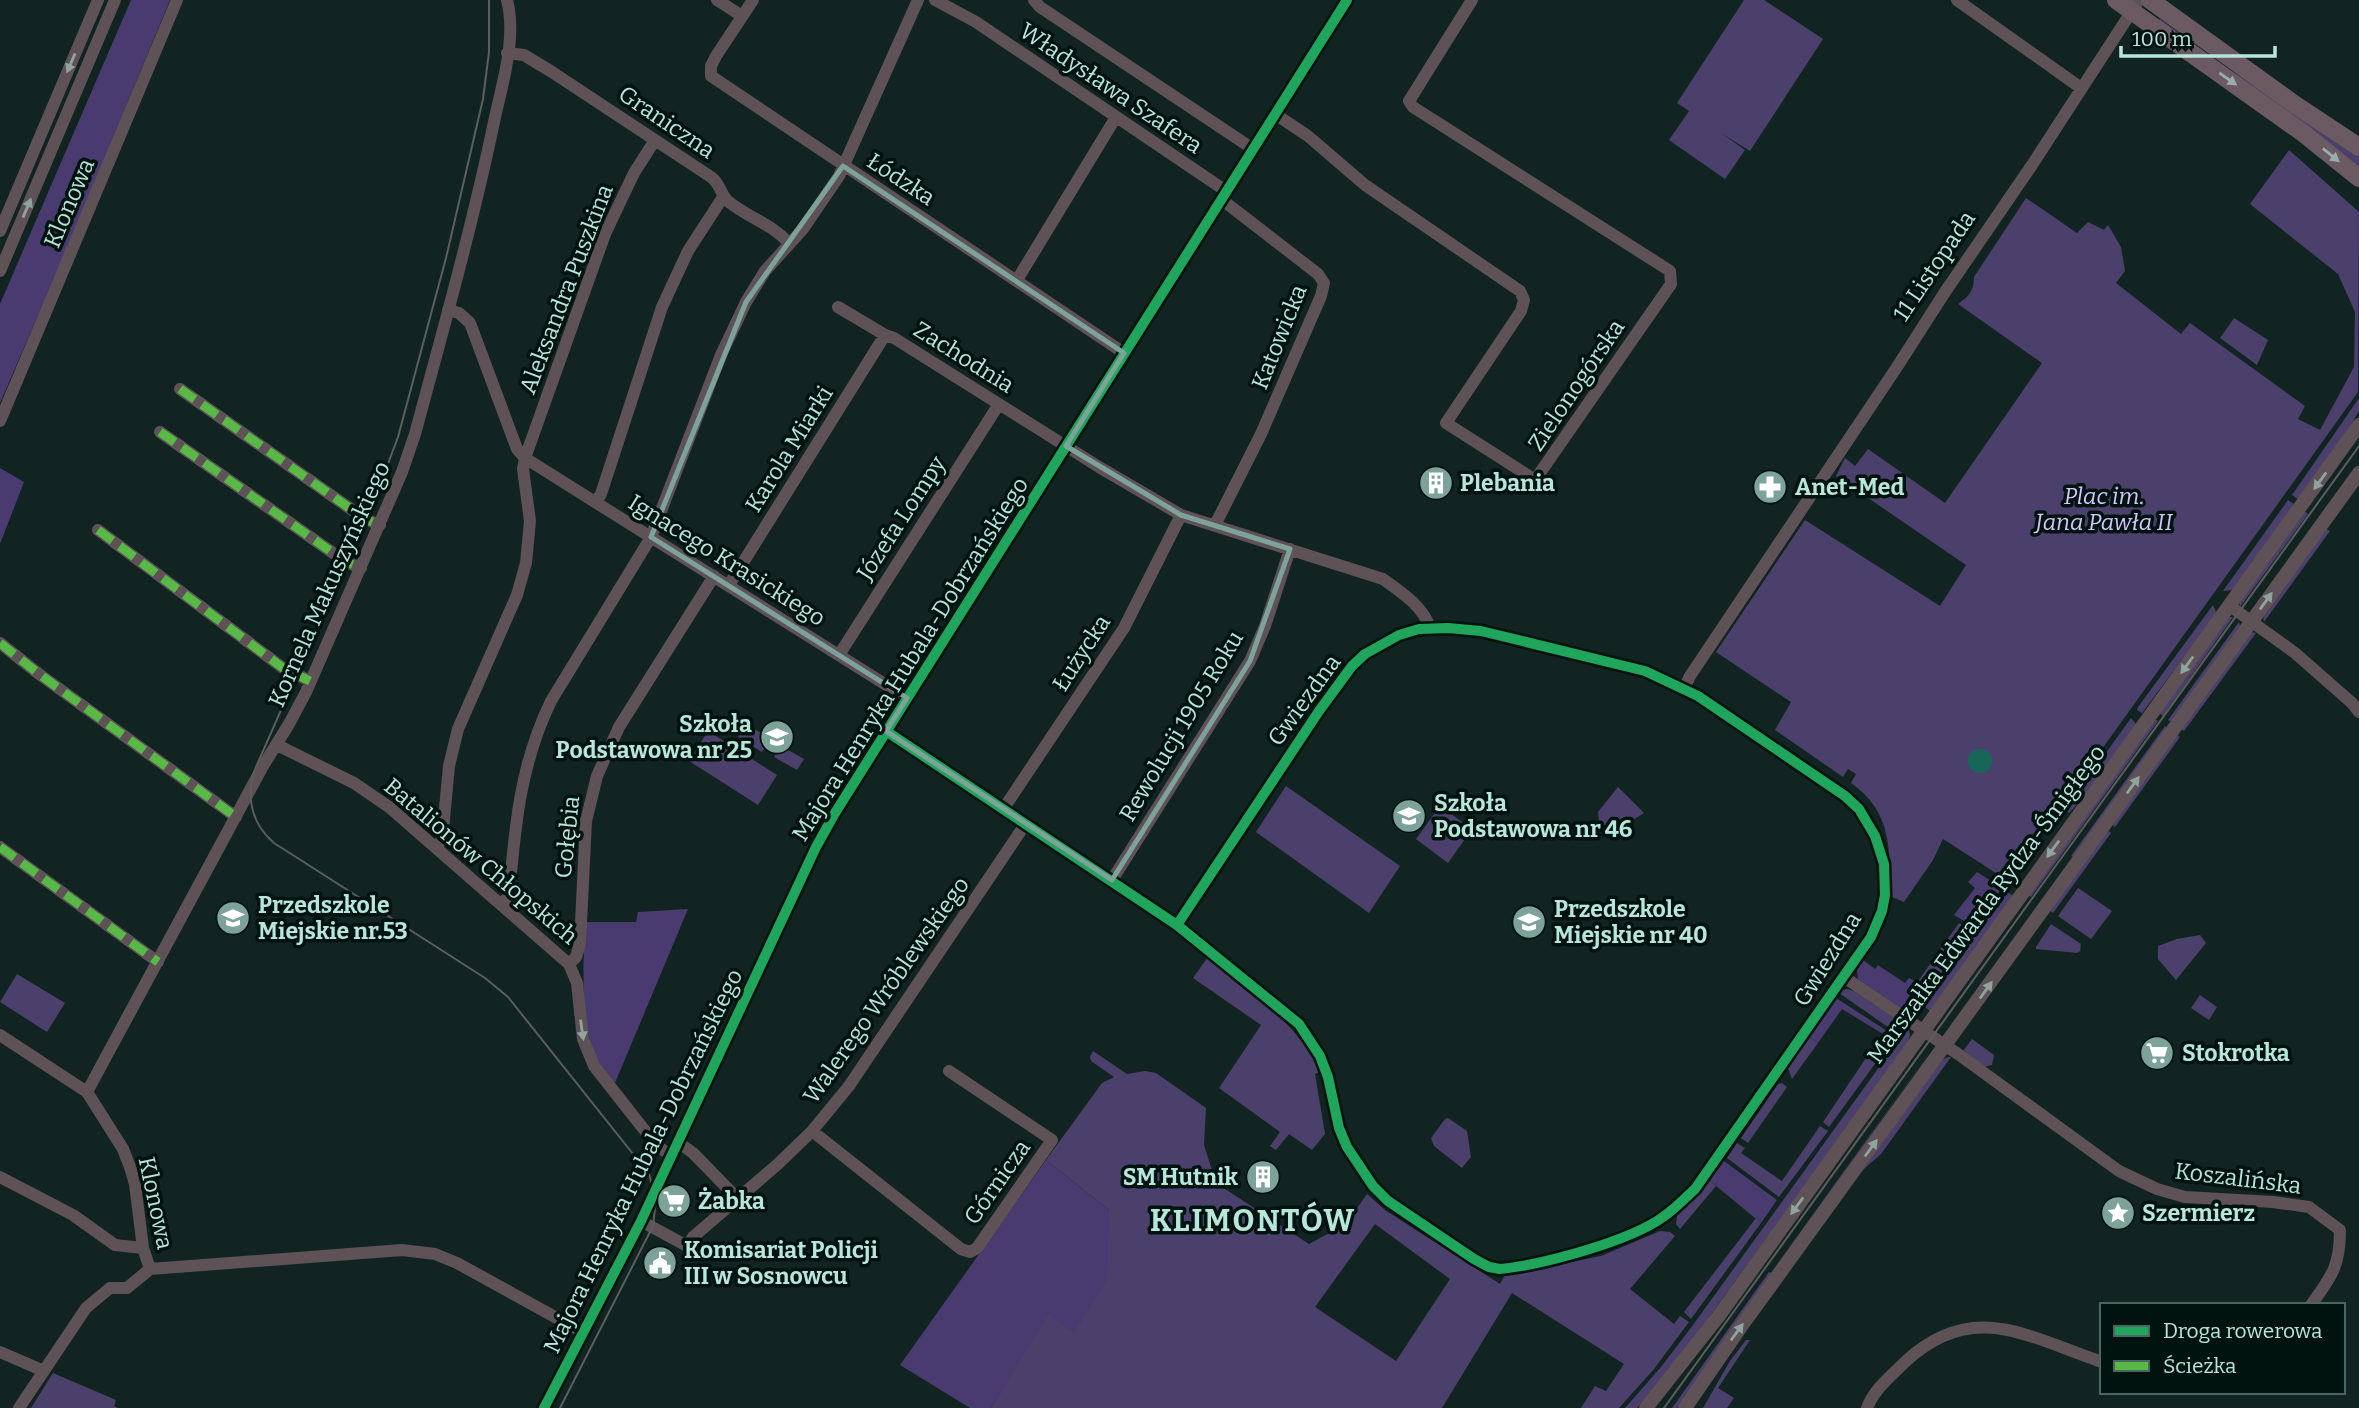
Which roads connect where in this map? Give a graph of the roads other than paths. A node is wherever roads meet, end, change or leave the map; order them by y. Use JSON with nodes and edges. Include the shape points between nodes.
{"nodes":[{"id":1,"x":98,"y":0,"type":"edge"},
{"id":2,"x":115,"y":0,"type":"edge"},
{"id":3,"x":177,"y":0,"type":"edge"},
{"id":4,"x":507,"y":0,"type":"edge"},
{"id":5,"x":717,"y":0,"type":"edge"},
{"id":6,"x":753,"y":0,"type":"edge"},
{"id":7,"x":918,"y":0,"type":"edge"},
{"id":8,"x":935,"y":0,"type":"edge"},
{"id":9,"x":1034,"y":0,"type":"edge"},
{"id":10,"x":1346,"y":0,"type":"edge"},
{"id":11,"x":1472,"y":0,"type":"edge"},
{"id":12,"x":1956,"y":0,"type":"edge"},
{"id":13,"x":2116,"y":0,"type":"edge"},
{"id":14,"x":2150,"y":0,"type":"edge"},
{"id":15,"x":2136,"y":6,"type":"edge"},
{"id":16,"x":741,"y":16,"type":"junction"},
{"id":17,"x":507,"y":53,"type":"junction"},
{"id":18,"x":2081,"y":88,"type":"junction"},
{"id":19,"x":1275,"y":114,"type":"junction"},
{"id":20,"x":1116,"y":117,"type":"junction"},
{"id":21,"x":656,"y":139,"type":"junction"},
{"id":22,"x":2359,"y":147,"type":"edge"},
{"id":23,"x":1253,"y":149,"type":"junction"},
{"id":24,"x":843,"y":166,"type":"junction"},
{"id":25,"x":2359,"y":178,"type":"edge"},
{"id":26,"x":1224,"y":195,"type":"junction"},
{"id":27,"x":723,"y":197,"type":"junction"},
{"id":28,"x":0,"y":231,"type":"edge"},
{"id":29,"x":789,"y":243,"type":"junction"},
{"id":30,"x":0,"y":271,"type":"edge"},
{"id":31,"x":1017,"y":280,"type":"junction"},
{"id":32,"x":838,"y":306,"type":"dead end"},
{"id":33,"x":448,"y":310,"type":"junction"},
{"id":34,"x":885,"y":335,"type":"junction"},
{"id":35,"x":1124,"y":353,"type":"junction"},
{"id":36,"x":180,"y":389,"type":"dead end"},
{"id":37,"x":999,"y":404,"type":"junction"},
{"id":38,"x":0,"y":421,"type":"edge"},
{"id":39,"x":2359,"y":425,"type":"edge"},
{"id":40,"x":160,"y":432,"type":"dead end"},
{"id":41,"x":1066,"y":446,"type":"junction"},
{"id":42,"x":525,"y":457,"type":"junction"},
{"id":43,"x":2359,"y":473,"type":"edge"},
{"id":44,"x":596,"y":502,"type":"junction"},
{"id":45,"x":1181,"y":515,"type":"junction"},
{"id":46,"x":380,"y":525,"type":"junction"},
{"id":47,"x":1215,"y":525,"type":"junction"},
{"id":48,"x":98,"y":530,"type":"dead end"},
{"id":49,"x":651,"y":537,"type":"junction"},
{"id":50,"x":1290,"y":549,"type":"junction"},
{"id":51,"x":361,"y":568,"type":"junction"},
{"id":52,"x":714,"y":576,"type":"junction"},
{"id":53,"x":729,"y":586,"type":"junction"},
{"id":54,"x":2230,"y":606,"type":"junction"},
{"id":55,"x":2251,"y":621,"type":"junction"},
{"id":56,"x":1430,"y":628,"type":"junction"},
{"id":57,"x":0,"y":643,"type":"edge"},
{"id":58,"x":839,"y":655,"type":"junction"},
{"id":59,"x":310,"y":681,"type":"junction"},
{"id":60,"x":1684,"y":690,"type":"junction"},
{"id":61,"x":907,"y":698,"type":"junction"},
{"id":62,"x":2359,"y":712,"type":"edge"},
{"id":63,"x":886,"y":731,"type":"junction"},
{"id":64,"x":277,"y":745,"type":"junction"},
{"id":65,"x":1004,"y":808,"type":"junction"},
{"id":66,"x":236,"y":817,"type":"junction"},
{"id":67,"x":1026,"y":823,"type":"junction"},
{"id":68,"x":437,"y":846,"type":"junction"},
{"id":69,"x":0,"y":847,"type":"edge"},
{"id":70,"x":1112,"y":880,"type":"junction"},
{"id":71,"x":502,"y":905,"type":"junction"},
{"id":72,"x":1177,"y":925,"type":"junction"},
{"id":73,"x":158,"y":962,"type":"junction"},
{"id":74,"x":569,"y":964,"type":"junction"},
{"id":75,"x":1844,"y":976,"type":"junction"},
{"id":76,"x":1923,"y":1030,"type":"junction"},
{"id":77,"x":0,"y":1035,"type":"edge"},
{"id":78,"x":1946,"y":1045,"type":"junction"},
{"id":79,"x":949,"y":1071,"type":"dead end"},
{"id":80,"x":87,"y":1092,"type":"junction"},
{"id":81,"x":812,"y":1131,"type":"junction"},
{"id":82,"x":678,"y":1142,"type":"junction"},
{"id":83,"x":672,"y":1156,"type":"junction"},
{"id":84,"x":0,"y":1177,"type":"edge"},
{"id":85,"x":737,"y":1198,"type":"junction"},
{"id":86,"x":641,"y":1221,"type":"junction"},
{"id":87,"x":143,"y":1248,"type":"junction"},
{"id":88,"x":150,"y":1269,"type":"junction"},
{"id":89,"x":2312,"y":1303,"type":"edge"},
{"id":90,"x":584,"y":1333,"type":"junction"},
{"id":91,"x":0,"y":1352,"type":"edge"},
{"id":92,"x":2100,"y":1361,"type":"edge"},
{"id":93,"x":44,"y":1371,"type":"junction"},
{"id":94,"x":19,"y":1408,"type":"edge"},
{"id":95,"x":544,"y":1408,"type":"edge"},
{"id":96,"x":1646,"y":1408,"type":"edge"},
{"id":97,"x":1685,"y":1408,"type":"edge"},
{"id":98,"x":1867,"y":1408,"type":"edge"}],
"edges":[{"from":1,"to":28,"type":"street","one_way":true},
{"from":30,"to":2,"type":"street","one_way":true},
{"from":3,"to":38,"type":"street","name":"Klonowa"},
{"from":4,"to":17,"type":"street","name":"Kornela Makuszyńskiego"},
{"from":5,"to":16,"type":"street"},
{"from":6,"to":16,"type":"street","name":"Łódzka"},
{"from":7,"to":24,"type":"street"},
{"from":8,"to":20,"type":"street","name":"Władysława Szafera","via":[[976,22]]},
{"from":9,"to":23,"type":"street"},
{"from":10,"to":19,"type":"street","name":"Majora Henryka Hubala-Dobrzańskiego"},
{"from":11,"to":19,"type":"street","name":"Zielonogórska","via":[[1409,101],[1413,107],[1670,271],[1672,277],[1535,480],[1446,423],[1521,311],[1524,300],[1520,291],[1365,185]]},
{"from":12,"to":18,"type":"street"},
{"from":13,"to":15,"type":"main road"},
{"from":14,"to":22,"type":"main road"},
{"from":15,"to":18,"type":"street","name":"11 Listopada"},
{"from":15,"to":25,"type":"main road","one_way":true},
{"from":16,"to":24,"type":"street","name":"Łódzka","via":[[711,66],[711,76]]},
{"from":17,"to":21,"type":"street","name":"Graniczna","via":[[524,55]]},
{"from":17,"to":33,"type":"street","name":"Kornela Makuszyńskiego","via":[[478,195]]},
{"from":18,"to":60,"type":"street","name":"11 Listopada"},
{"from":19,"to":23,"type":"street","name":"Majora Henryka Hubala-Dobrzańskiego"},
{"from":20,"to":26,"type":"street","name":"Władysława Szafera"},
{"from":20,"to":31,"type":"street"},
{"from":21,"to":27,"type":"street","name":"Graniczna","via":[[718,182]]},
{"from":21,"to":42,"type":"street","name":"Aleksandra Puszkina","via":[[605,234]]},
{"from":23,"to":26,"type":"street","name":"Majora Henryka Hubala-Dobrzańskiego"},
{"from":24,"to":29,"type":"street","via":[[816,211]]},
{"from":24,"to":31,"type":"street","name":"Łódzka"},
{"from":26,"to":35,"type":"street","name":"Majora Henryka Hubala-Dobrzańskiego"},
{"from":26,"to":47,"type":"street","name":"Katowicka","via":[[1324,283],[1261,434]]},
{"from":27,"to":29,"type":"street","name":"Graniczna"},
{"from":27,"to":44,"type":"street","via":[[688,250],[662,307]]},
{"from":29,"to":49,"type":"street","via":[[755,286],[721,355]]},
{"from":31,"to":35,"type":"street","name":"Łódzka"},
{"from":32,"to":34,"type":"street","name":"Zachodnia"},
{"from":33,"to":42,"type":"street","via":[[470,323],[517,449]]},
{"from":33,"to":46,"type":"street","name":"Kornela Makuszyńskiego","via":[[409,453]]},
{"from":34,"to":37,"type":"street","name":"Zachodnia"},
{"from":34,"to":53,"type":"street","name":"Karola Miarki"},
{"from":35,"to":41,"type":"street","name":"Majora Henryka Hubala-Dobrzańskiego"},
{"from":36,"to":46,"type":"street"},
{"from":37,"to":41,"type":"street","name":"Zachodnia"},
{"from":37,"to":58,"type":"street","name":"Józefa Lompy"},
{"from":39,"to":54,"type":"street","name":"Marszałka Edwarda Rydza-Śmigłego","one_way":true},
{"from":40,"to":51,"type":"street"},
{"from":41,"to":45,"type":"street","name":"Zachodnia"},
{"from":41,"to":61,"type":"street","name":"Majora Henryka Hubala-Dobrzańskiego"},
{"from":42,"to":44,"type":"street","name":"Ignacego Krasickiego"},
{"from":42,"to":68,"type":"street","via":[[530,521],[526,564],[458,729],[449,766],[442,840]]},
{"from":55,"to":43,"type":"street","one_way":true},
{"from":44,"to":49,"type":"street","name":"Ignacego Krasickiego"},
{"from":45,"to":47,"type":"street","name":"Zachodnia"},
{"from":45,"to":65,"type":"street","name":"Łużycka","via":[[1124,628]]},
{"from":46,"to":51,"type":"street","name":"Kornela Makuszyńskiego"},
{"from":47,"to":50,"type":"street","name":"Zachodnia"},
{"from":48,"to":59,"type":"street","via":[[283,668]]},
{"from":49,"to":52,"type":"street","name":"Ignacego Krasickiego"},
{"from":49,"to":71,"type":"street","via":[[540,724],[520,794],[509,895]]},
{"from":50,"to":56,"type":"street","name":"Zachodnia","via":[[1383,579],[1411,600]]},
{"from":50,"to":70,"type":"street","name":"Rewolucji 1905 Roku","via":[[1250,661]]},
{"from":51,"to":59,"type":"street","name":"Kornela Makuszyńskiego"},
{"from":52,"to":53,"type":"street","name":"Ignacego Krasickiego"},
{"from":52,"to":74,"type":"street","name":"Gołębia","via":[[619,727],[597,776],[586,821],[580,943]]},
{"from":53,"to":58,"type":"street","name":"Ignacego Krasickiego"},
{"from":54,"to":55,"type":"street"},
{"from":54,"to":76,"type":"street","name":"Marszałka Edwarda Rydza-Śmigłego","one_way":true},
{"from":55,"to":62,"type":"street","via":[[2295,653]]},
{"from":78,"to":55,"type":"street","one_way":true},
{"from":56,"to":60,"type":"street","name":"Gwiezdna","via":[[1481,631],[1561,649],[1645,671]]},
{"from":56,"to":72,"type":"street","name":"Gwiezdna","via":[[1399,635],[1352,666]]},
{"from":57,"to":66,"type":"street"},
{"from":58,"to":61,"type":"street","name":"Ignacego Krasickiego"},
{"from":59,"to":64,"type":"street","name":"Kornela Makuszyńskiego"},
{"from":60,"to":75,"type":"street","name":"Gwiezdna","via":[[1845,796],[1875,836],[1884,864],[1882,911],[1871,937]]},
{"from":61,"to":63,"type":"street","name":"Majora Henryka Hubala-Dobrzańskiego"},
{"from":63,"to":65,"type":"street","name":"Gwiezdna"},
{"from":63,"to":82,"type":"street","name":"Majora Henryka Hubala-Dobrzańskiego","via":[[816,848]]},
{"from":64,"to":66,"type":"street","name":"Kornela Makuszyńskiego"},
{"from":64,"to":68,"type":"street","name":"Batalionów Chłopskich","via":[[354,783]]},
{"from":65,"to":67,"type":"street","name":"Gwiezdna"},
{"from":66,"to":73,"type":"street","name":"Kornela Makuszyńskiego"},
{"from":67,"to":70,"type":"street","name":"Gwiezdna"},
{"from":67,"to":81,"type":"street","name":"Walerego Wróblewskiego","via":[[849,1086]]},
{"from":68,"to":71,"type":"street","name":"Batalionów Chłopskich"},
{"from":69,"to":73,"type":"street"},
{"from":70,"to":72,"type":"street","name":"Gwiezdna"},
{"from":71,"to":74,"type":"street","name":"Batalionów Chłopskich"},
{"from":72,"to":75,"type":"street","name":"Gwiezdna","via":[[1304,1031],[1328,1077],[1347,1147],[1373,1186],[1474,1259],[1500,1269],[1635,1234],[1664,1217],[1695,1189],[1720,1156]]},
{"from":73,"to":80,"type":"street","name":"Kornela Makuszyńskiego"},
{"from":74,"to":83,"type":"street","name":"Batalionów Chłopskich","one_way":true,"via":[[577,983],[583,1039],[591,1059],[657,1146]]},
{"from":75,"to":76,"type":"street","name":"Koszalińska"},
{"from":76,"to":78,"type":"street","name":"Koszalińska"},
{"from":76,"to":96,"type":"street","name":"Marszałka Edwarda Rydza-Śmigłego","one_way":true,"via":[[1718,1317]]},
{"from":77,"to":80,"type":"street","name":"Klonowa"},
{"from":78,"to":89,"type":"street","name":"Koszalińska","via":[[2119,1171],[2157,1189],[2185,1197],[2299,1205],[2322,1214],[2340,1230],[2340,1250],[2329,1281]]},
{"from":97,"to":78,"type":"street","one_way":true},
{"from":79,"to":81,"type":"street","name":"Górnicza","via":[[1052,1140],[970,1252]]},
{"from":80,"to":87,"type":"street","name":"Klonowa","via":[[130,1167]]},
{"from":81,"to":85,"type":"street","name":"Walerego Wróblewskiego"},
{"from":82,"to":83,"type":"street","name":"Majora Henryka Hubala-Dobrzańskiego"},
{"from":82,"to":85,"type":"street"},
{"from":83,"to":86,"type":"street","name":"Majora Henryka Hubala-Dobrzańskiego"},
{"from":84,"to":87,"type":"street","via":[[73,1215],[115,1245]]},
{"from":85,"to":86,"type":"street","name":"Walerego Wróblewskiego","via":[[692,1237],[687,1247]]},
{"from":86,"to":90,"type":"street","name":"Majora Henryka Hubala-Dobrzańskiego"},
{"from":87,"to":88,"type":"street","name":"Klonowa"},
{"from":88,"to":90,"type":"street","via":[[421,1251],[457,1263]]},
{"from":88,"to":93,"type":"street","via":[[127,1288],[110,1288],[93,1302]]},
{"from":90,"to":95,"type":"street","name":"Majora Henryka Hubala-Dobrzańskiego"},
{"from":91,"to":93,"type":"street"},
{"from":92,"to":98,"type":"street","via":[[2015,1331],[1966,1327],[1912,1356],[1882,1384]]},
{"from":93,"to":94,"type":"street"}]}
